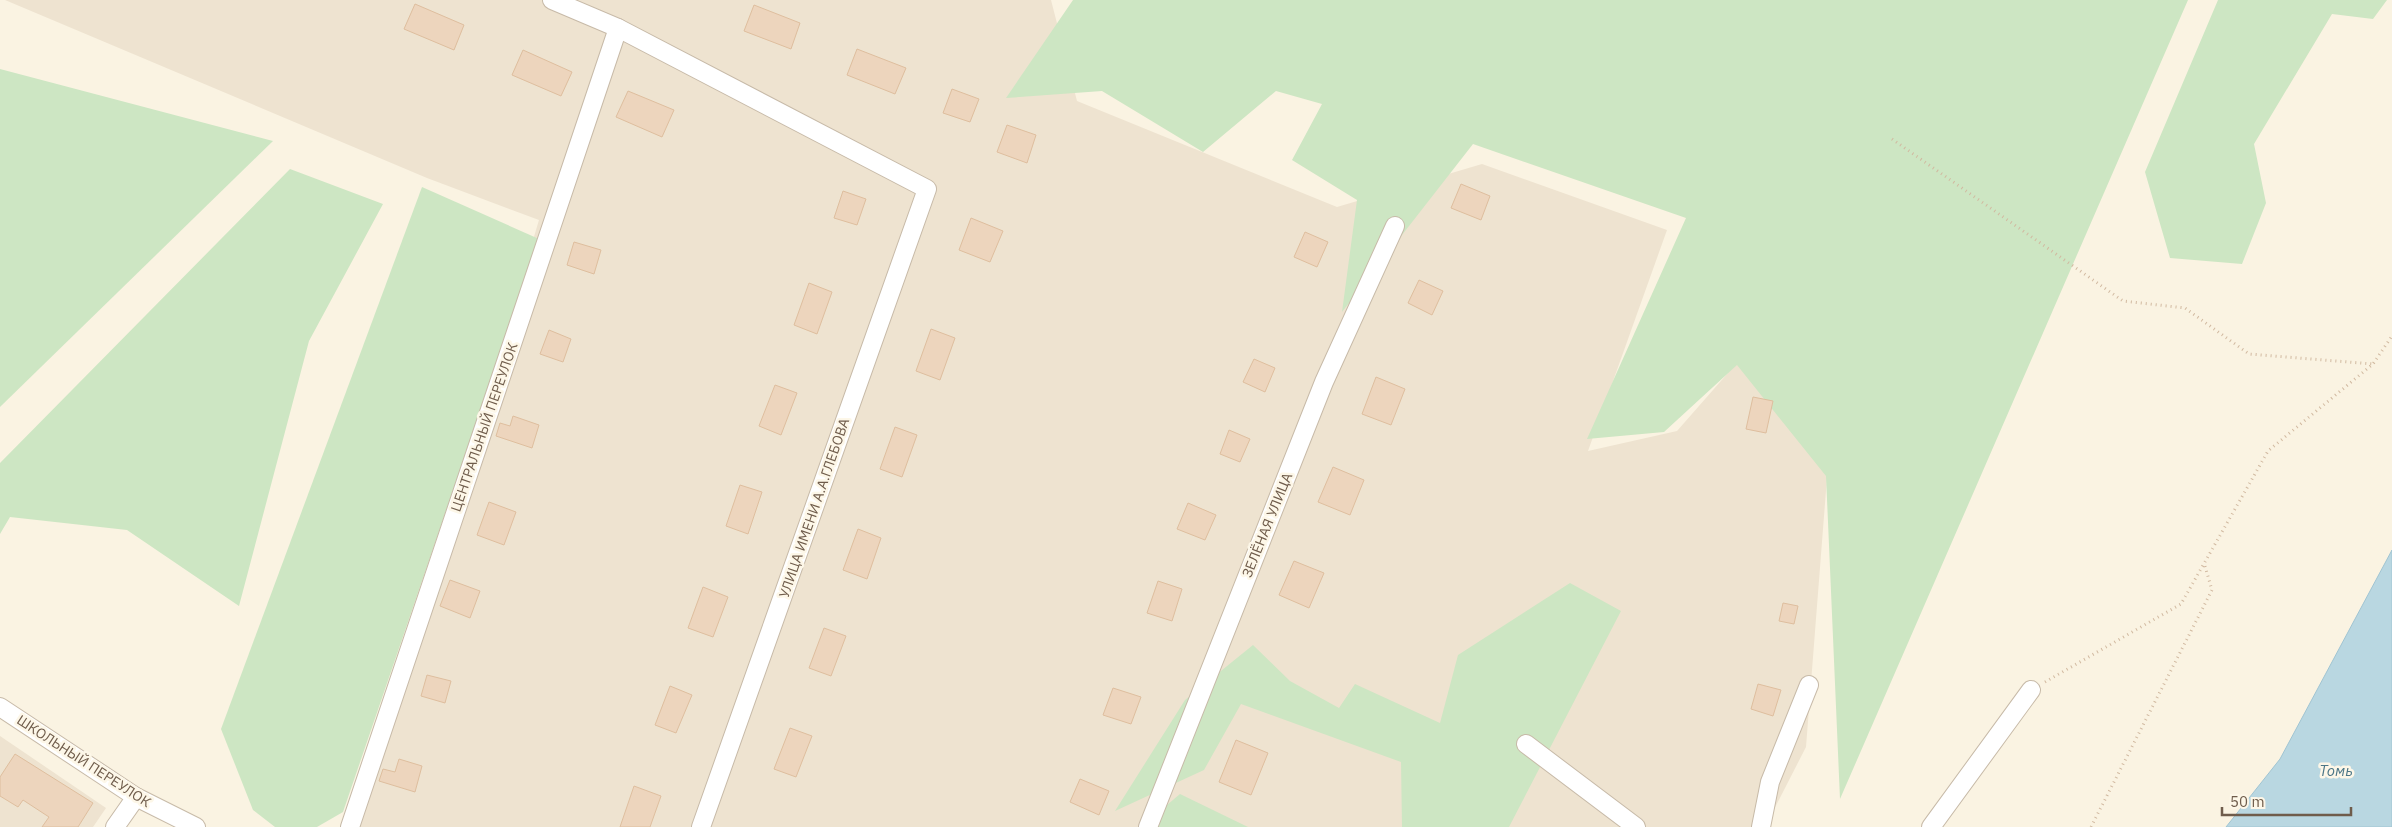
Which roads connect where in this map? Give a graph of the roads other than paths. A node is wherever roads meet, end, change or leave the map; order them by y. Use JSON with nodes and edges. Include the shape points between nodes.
{"nodes":[{"id":1,"x":552,"y":0,"type":"edge"},
{"id":2,"x":618,"y":28,"type":"junction"},
{"id":3,"x":1395,"y":226,"type":"dead end"},
{"id":4,"x":1809,"y":684,"type":"dead end"},
{"id":5,"x":2031,"y":690,"type":"road end"},
{"id":6,"x":0,"y":707,"type":"edge"},
{"id":7,"x":1526,"y":744,"type":"dead end"},
{"id":8,"x":136,"y":797,"type":"junction"},
{"id":9,"x":115,"y":827,"type":"edge"},
{"id":10,"x":196,"y":827,"type":"edge"},
{"id":11,"x":350,"y":827,"type":"edge"},
{"id":12,"x":702,"y":827,"type":"edge"},
{"id":13,"x":1148,"y":827,"type":"edge"},
{"id":14,"x":1636,"y":827,"type":"edge"},
{"id":15,"x":1761,"y":827,"type":"edge"},
{"id":16,"x":1931,"y":827,"type":"edge"}],
"edges":[{"from":1,"to":2,"type":"street"},
{"from":2,"to":11,"type":"street","name":"ЦЕНТРАЛЬНЫЙ ПЕРЕУЛОК"},
{"from":2,"to":12,"type":"street","name":"УЛИЦА ИМЕНИ А.А.ГЛЕБОВА","via":[[927,189]]},
{"from":3,"to":13,"type":"street","name":"ЗЕЛЁНАЯ УЛИЦА","via":[[1324,382]]},
{"from":4,"to":15,"type":"street","via":[[1770,782]]},
{"from":5,"to":16,"type":"street"},
{"from":6,"to":8,"type":"street","name":"ШКОЛЬНЫЙ ПЕРЕУЛОК"},
{"from":7,"to":14,"type":"street"},
{"from":8,"to":9,"type":"street"},
{"from":8,"to":10,"type":"street","name":"ШКОЛЬНЫЙ ПЕРЕУЛОК"}]}
